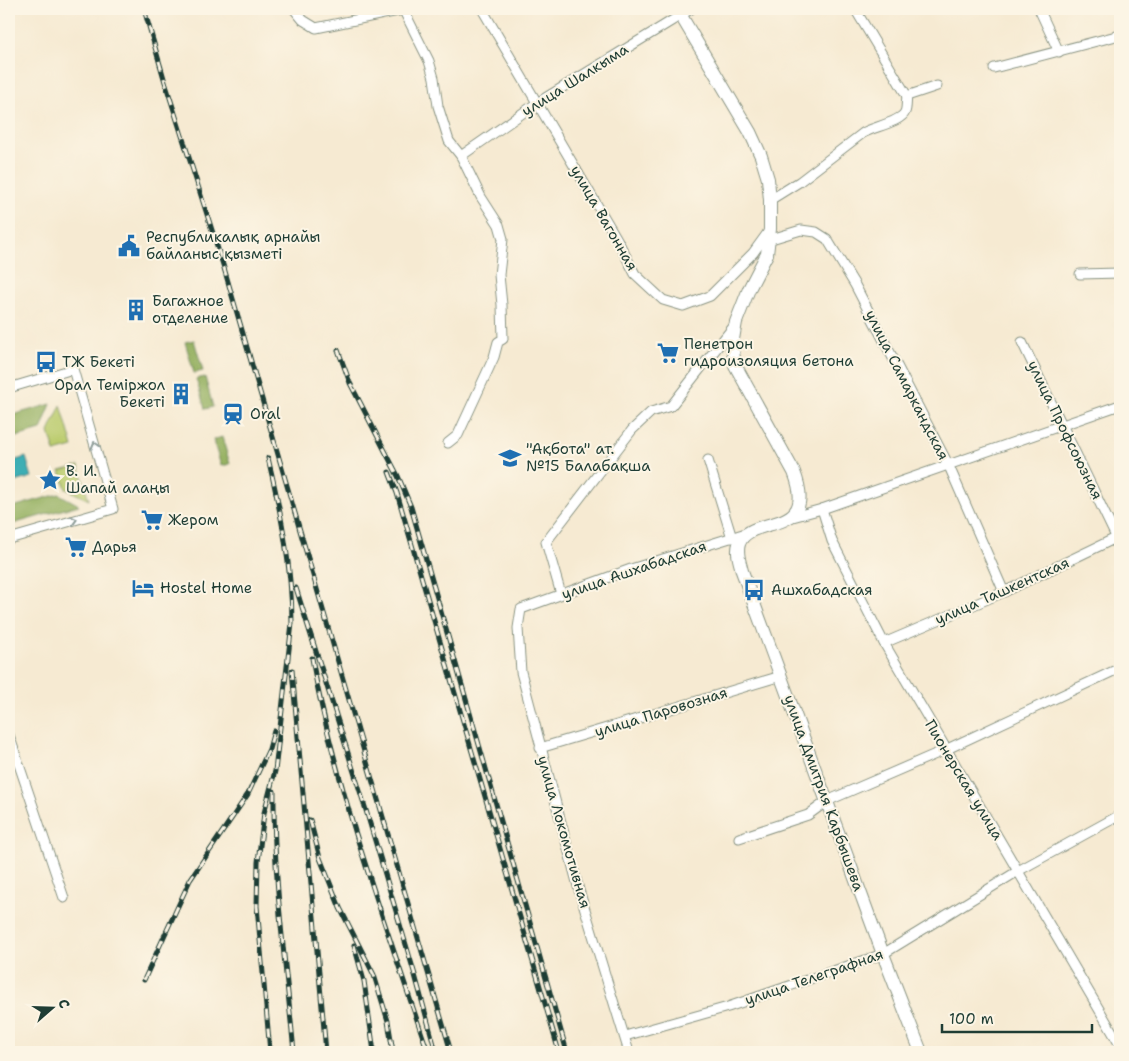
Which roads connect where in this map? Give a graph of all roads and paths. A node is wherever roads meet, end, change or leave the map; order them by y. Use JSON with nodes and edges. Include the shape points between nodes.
{"nodes":[{"id":1,"x":294,"y":9,"type":"edge"},
{"id":2,"x":403,"y":9,"type":"edge"},
{"id":3,"x":482,"y":9,"type":"edge"},
{"id":4,"x":855,"y":9,"type":"edge"},
{"id":5,"x":1039,"y":9,"type":"edge"},
{"id":6,"x":683,"y":11,"type":"edge"},
{"id":7,"x":1120,"y":35,"type":"edge"},
{"id":8,"x":1060,"y":52,"type":"junction"},
{"id":9,"x":994,"y":68,"type":"dead end"},
{"id":10,"x":937,"y":86,"type":"dead end"},
{"id":11,"x":906,"y":96,"type":"junction"},
{"id":12,"x":537,"y":103,"type":"junction"},
{"id":13,"x":461,"y":156,"type":"junction"},
{"id":14,"x":770,"y":200,"type":"junction"},
{"id":15,"x":769,"y":235,"type":"junction"},
{"id":16,"x":1080,"y":274,"type":"dead end"},
{"id":17,"x":1120,"y":274,"type":"edge"},
{"id":18,"x":736,"y":322,"type":"junction"},
{"id":19,"x":1022,"y":342,"type":"dead end"},
{"id":20,"x":9,"y":388,"type":"edge"},
{"id":21,"x":1120,"y":405,"type":"edge"},
{"id":22,"x":1062,"y":425,"type":"junction"},
{"id":23,"x":448,"y":444,"type":"dead end"},
{"id":24,"x":708,"y":460,"type":"dead end"},
{"id":25,"x":948,"y":464,"type":"junction"},
{"id":26,"x":822,"y":508,"type":"junction"},
{"id":27,"x":789,"y":518,"type":"junction"},
{"id":28,"x":747,"y":533,"type":"junction"},
{"id":29,"x":732,"y":538,"type":"junction"},
{"id":30,"x":9,"y":539,"type":"edge"},
{"id":31,"x":1119,"y":540,"type":"edge"},
{"id":32,"x":1004,"y":592,"type":"junction"},
{"id":33,"x":561,"y":594,"type":"junction"},
{"id":34,"x":521,"y":609,"type":"joint"},
{"id":35,"x":884,"y":643,"type":"junction"},
{"id":36,"x":1120,"y":668,"type":"edge"},
{"id":37,"x":781,"y":676,"type":"junction"},
{"id":38,"x":9,"y":734,"type":"edge"},
{"id":39,"x":540,"y":748,"type":"junction"},
{"id":40,"x":945,"y":750,"type":"junction"},
{"id":41,"x":827,"y":801,"type":"junction"},
{"id":42,"x":1120,"y":815,"type":"edge"},
{"id":43,"x":739,"y":838,"type":"dead end"},
{"id":44,"x":1018,"y":871,"type":"junction"},
{"id":45,"x":64,"y":898,"type":"dead end"},
{"id":46,"x":883,"y":954,"type":"junction"},
{"id":47,"x":625,"y":1036,"type":"junction"},
{"id":48,"x":1120,"y":1045,"type":"edge"},
{"id":49,"x":629,"y":1052,"type":"edge"},
{"id":50,"x":921,"y":1052,"type":"edge"}],
"edges":[{"from":1,"to":2,"type":"street","via":[[316,28]]},
{"from":2,"to":13,"type":"street","via":[[429,62],[449,141]]},
{"from":3,"to":12,"type":"street","name":"улица Вагонная"},
{"from":4,"to":11,"type":"street"},
{"from":5,"to":8,"type":"street"},
{"from":6,"to":12,"type":"street","name":"улица Шалкыма"},
{"from":6,"to":14,"type":"street","via":[[750,132],[768,179]]},
{"from":7,"to":8,"type":"street"},
{"from":8,"to":9,"type":"street"},
{"from":10,"to":11,"type":"street"},
{"from":11,"to":14,"type":"street","via":[[906,112],[902,118],[871,128]]},
{"from":12,"to":13,"type":"street","name":"улица Шалкыма"},
{"from":12,"to":15,"type":"street","name":"улица Вагонная","via":[[618,239],[635,274],[663,300],[683,306],[710,296]]},
{"from":13,"to":23,"type":"street","via":[[499,225],[503,239],[499,275],[503,339],[498,342],[458,435]]},
{"from":14,"to":15,"type":"street"},
{"from":15,"to":18,"type":"street","via":[[767,254]]},
{"from":15,"to":25,"type":"street","name":"улица Самаркандская","via":[[801,230],[816,232],[827,239],[855,285]]},
{"from":16,"to":17,"type":"street"},
{"from":18,"to":27,"type":"street","via":[[732,345],[735,365],[800,487],[800,498]]},
{"from":18,"to":33,"type":"street","via":[[671,406],[651,412],[632,430],[546,542]]},
{"from":19,"to":22,"type":"street","name":"улица Профсоюзная"},
{"from":30,"to":20,"type":"street","one_way":true,"via":[[114,509],[73,369]]},
{"from":21,"to":22,"type":"street"},
{"from":22,"to":25,"type":"street"},
{"from":22,"to":31,"type":"street","name":"улица Профсоюзная"},
{"from":24,"to":29,"type":"street"},
{"from":25,"to":26,"type":"street"},
{"from":25,"to":32,"type":"street","name":"улица Самаркандская"},
{"from":26,"to":27,"type":"street"},
{"from":26,"to":35,"type":"street","name":"Пионерская улица","via":[[832,541]]},
{"from":27,"to":28,"type":"street"},
{"from":28,"to":29,"type":"street","name":"улица Ашхабадская"},
{"from":28,"to":37,"type":"street","name":"улица Дмитрия Карбышева","via":[[739,543],[742,571]]},
{"from":29,"to":33,"type":"street","name":"улица Ашхабадская"},
{"from":31,"to":32,"type":"street","name":"улица Ташкентская"},
{"from":32,"to":35,"type":"street","name":"улица Ташкентская"},
{"from":33,"to":34,"type":"street","name":"улица Ашхабадская"},
{"from":34,"to":39,"type":"street","name":"улица Локомотивная","via":[[518,628],[521,672]]},
{"from":35,"to":40,"type":"street","name":"Пионерская улица"},
{"from":36,"to":40,"type":"street"},
{"from":37,"to":39,"type":"street","name":"улица Паровозная"},
{"from":37,"to":41,"type":"street","name":"улица Дмитрия Карбышева"},
{"from":38,"to":45,"type":"street"},
{"from":39,"to":47,"type":"street","name":"улица Локомотивная","via":[[579,890]]},
{"from":40,"to":41,"type":"street"},
{"from":40,"to":44,"type":"street","name":"Пионерская улица"},
{"from":41,"to":43,"type":"street","via":[[808,815]]},
{"from":41,"to":46,"type":"street","name":"улица Дмитрия Карбышева"},
{"from":42,"to":44,"type":"street","name":"улица Телеграфная"},
{"from":44,"to":46,"type":"street","name":"улица Телеграфная"},
{"from":44,"to":48,"type":"street","name":"Пионерская улица"},
{"from":46,"to":47,"type":"street","name":"улица Телеграфная","via":[[728,1006]]},
{"from":46,"to":50,"type":"street","name":"улица Дмитрия Карбышева"},
{"from":47,"to":49,"type":"street","name":"улица Локомотивная"}]}
